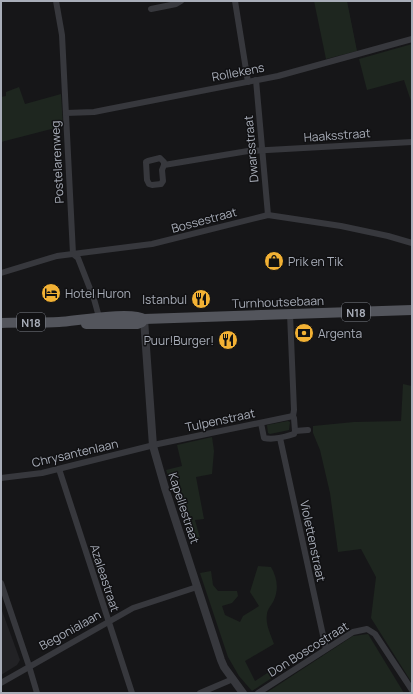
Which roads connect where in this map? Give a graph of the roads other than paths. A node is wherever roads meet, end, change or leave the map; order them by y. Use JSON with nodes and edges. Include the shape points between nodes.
{"nodes":[{"id":1,"x":56,"y":1,"type":"edge"},
{"id":2,"x":181,"y":1,"type":"edge"},
{"id":3,"x":235,"y":1,"type":"edge"},
{"id":4,"x":152,"y":9,"type":"dead end"},
{"id":5,"x":412,"y":39,"type":"edge"},
{"id":6,"x":256,"y":80,"type":"junction"},
{"id":7,"x":248,"y":82,"type":"junction"},
{"id":8,"x":66,"y":113,"type":"junction"},
{"id":9,"x":412,"y":142,"type":"edge"},
{"id":10,"x":262,"y":151,"type":"junction"},
{"id":11,"x":164,"y":165,"type":"junction"},
{"id":12,"x":268,"y":215,"type":"junction"},
{"id":13,"x":412,"y":243,"type":"edge"},
{"id":14,"x":73,"y":254,"type":"junction"},
{"id":15,"x":1,"y":273,"type":"edge"},
{"id":16,"x":412,"y":310,"type":"edge"},
{"id":17,"x":290,"y":314,"type":"junction"},
{"id":18,"x":99,"y":318,"type":"junction"},
{"id":19,"x":144,"y":319,"type":"junction"},
{"id":20,"x":61,"y":322,"type":"junction"},
{"id":21,"x":1,"y":323,"type":"edge"},
{"id":22,"x":292,"y":416,"type":"junction"},
{"id":23,"x":261,"y":423,"type":"junction"},
{"id":24,"x":308,"y":430,"type":"dead end"},
{"id":25,"x":295,"y":431,"type":"junction"},
{"id":26,"x":280,"y":438,"type":"junction"},
{"id":27,"x":153,"y":446,"type":"junction"},
{"id":28,"x":59,"y":469,"type":"junction"},
{"id":29,"x":1,"y":478,"type":"edge"},
{"id":30,"x":1,"y":583,"type":"edge"},
{"id":31,"x":197,"y":587,"type":"junction"},
{"id":32,"x":108,"y":621,"type":"junction"},
{"id":33,"x":326,"y":649,"type":"junction"},
{"id":34,"x":29,"y":666,"type":"junction"},
{"id":35,"x":233,"y":679,"type":"junction"},
{"id":36,"x":1,"y":683,"type":"edge"},
{"id":37,"x":412,"y":690,"type":"edge"},
{"id":38,"x":37,"y":693,"type":"edge"},
{"id":39,"x":132,"y":693,"type":"edge"},
{"id":40,"x":200,"y":693,"type":"edge"},
{"id":41,"x":243,"y":693,"type":"edge"},
{"id":42,"x":258,"y":693,"type":"edge"}],
"edges":[{"from":1,"to":8,"type":"street","name":"Postelarenweg","via":[[62,35]]},
{"from":2,"to":4,"type":"street"},
{"from":3,"to":7,"type":"street"},
{"from":5,"to":6,"type":"street","name":"Rollekens"},
{"from":6,"to":7,"type":"street","name":"Rollekens"},
{"from":6,"to":10,"type":"street","name":"Dwarsstraat"},
{"from":7,"to":8,"type":"street","name":"Rollekens","via":[[94,112]]},
{"from":8,"to":14,"type":"street","name":"Postelarenweg"},
{"from":9,"to":10,"type":"street","name":"Haaksstraat"},
{"from":10,"to":11,"type":"street","name":"Haaksstraat"},
{"from":10,"to":12,"type":"street","name":"Dwarsstraat"},
{"from":11,"to":11,"type":"street","via":[[160,158],[146,162],[149,184],[161,184]]},
{"from":12,"to":13,"type":"street","name":"Bossestraat","via":[[341,226]]},
{"from":12,"to":14,"type":"street","name":"Bossestraat","via":[[152,244]]},
{"from":14,"to":15,"type":"street","name":"Bossestraat"},
{"from":14,"to":18,"type":"street","name":"Postelarenweg","via":[[78,258]]},
{"from":16,"to":17,"type":"main road","name":"Turnhoutsebaan","number":"N18"},
{"from":17,"to":19,"type":"main road","name":"Turnhoutsebaan","number":"N18"},
{"from":17,"to":22,"type":"street","via":[[294,410]]},
{"from":18,"to":19,"type":"main road","name":"Turnhoutsebaan","number":"N18","via":[[136,316]]},
{"from":18,"to":20,"type":"main road","name":"Turnhoutsebaan","number":"N18"},
{"from":19,"to":20,"type":"main road","name":"Turnhoutsebaan","number":"N18","via":[[139,323],[129,324],[92,325]]},
{"from":19,"to":27,"type":"street","name":"Kapellestraat"},
{"from":20,"to":21,"type":"main road","name":"Turnhoutsebaan","number":"N18"},
{"from":22,"to":23,"type":"street","name":"Tulpenstraat"},
{"from":22,"to":25,"type":"street"},
{"from":23,"to":26,"type":"street","via":[[264,438]]},
{"from":23,"to":27,"type":"street","name":"Tulpenstraat"},
{"from":24,"to":25,"type":"street"},
{"from":25,"to":26,"type":"street","via":[[294,434]]},
{"from":26,"to":33,"type":"street","name":"Violettenstraat"},
{"from":27,"to":28,"type":"street","name":"Chrysantenlaan"},
{"from":27,"to":31,"type":"street","name":"Kapellestraat"},
{"from":28,"to":29,"type":"street","name":"Chrysantenlaan"},
{"from":28,"to":32,"type":"street","name":"Azaleastraat"},
{"from":30,"to":34,"type":"street"},
{"from":31,"to":32,"type":"street","name":"Begonialaan","via":[[138,605]]},
{"from":31,"to":35,"type":"street","name":"Kapellestraat","via":[[221,660]]},
{"from":32,"to":34,"type":"street","name":"Begonialaan"},
{"from":32,"to":39,"type":"street","name":"Azaleastraat"},
{"from":33,"to":37,"type":"street","name":"Don Boscostraat","via":[[353,632],[368,629],[375,634]]},
{"from":33,"to":42,"type":"street","name":"Don Boscostraat"},
{"from":34,"to":36,"type":"street","name":"Begonialaan"},
{"from":34,"to":38,"type":"street"},
{"from":35,"to":40,"type":"street"},
{"from":35,"to":41,"type":"street","name":"Kapellestraat"}]}
